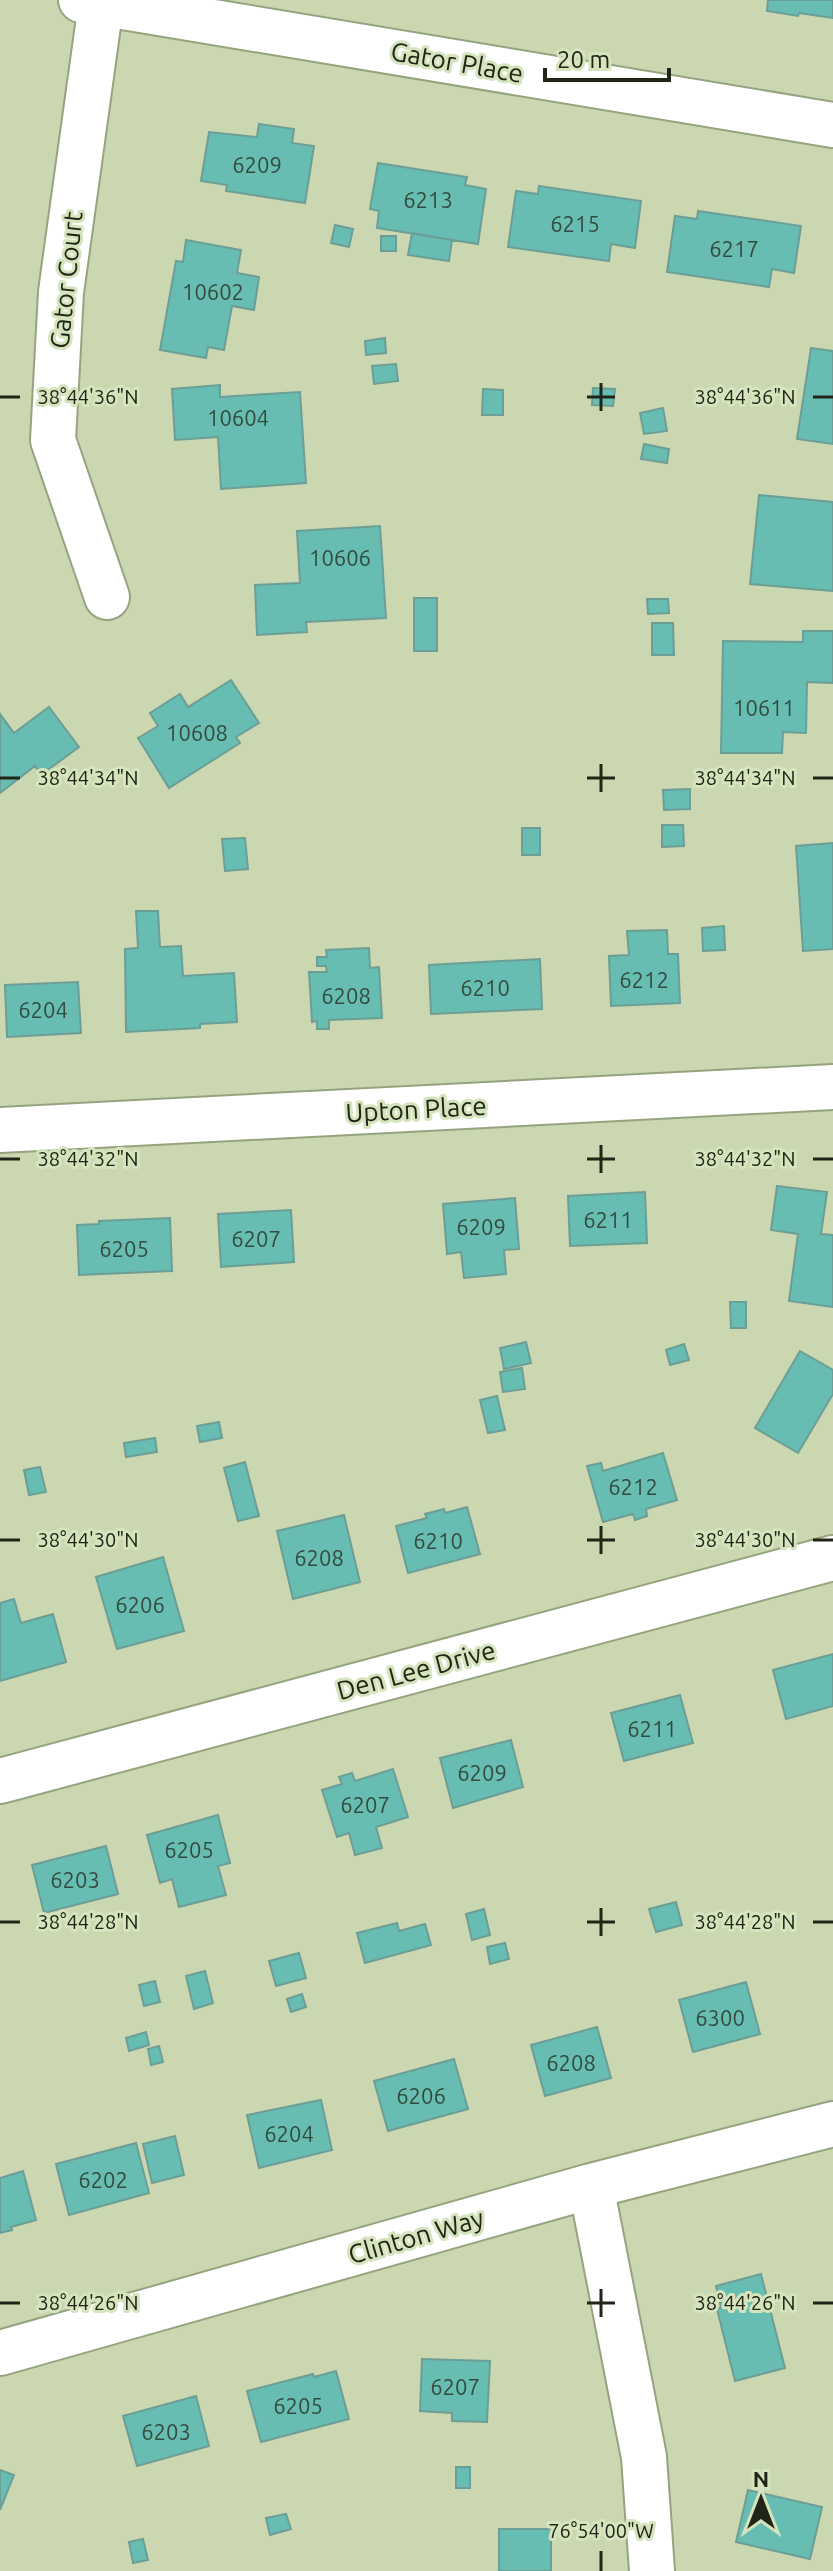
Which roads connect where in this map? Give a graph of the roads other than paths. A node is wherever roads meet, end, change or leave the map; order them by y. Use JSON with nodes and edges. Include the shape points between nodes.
{"nodes":[{"id":1,"x":91,"y":2,"type":"edge"},
{"id":2,"x":833,"y":125,"type":"edge"},
{"id":3,"x":107,"y":597,"type":"dead end"},
{"id":4,"x":833,"y":1087,"type":"edge"},
{"id":5,"x":0,"y":1130,"type":"edge"},
{"id":6,"x":833,"y":1558,"type":"edge"},
{"id":7,"x":0,"y":1781,"type":"edge"},
{"id":8,"x":833,"y":2124,"type":"edge"},
{"id":9,"x":591,"y":2186,"type":"junction"},
{"id":10,"x":0,"y":2353,"type":"edge"},
{"id":11,"x":652,"y":2571,"type":"edge"}],
"edges":[{"from":1,"to":2,"type":"street","name":"Gator Place"},
{"from":1,"to":3,"type":"street","name":"Gator Court","via":[[61,292],[53,440]]},
{"from":4,"to":5,"type":"street","name":"Upton Place"},
{"from":6,"to":7,"type":"street","name":"Den Lee Drive"},
{"from":8,"to":9,"type":"street","name":"Clinton Way"},
{"from":9,"to":10,"type":"street","name":"Clinton Way"},
{"from":9,"to":11,"type":"street","via":[[644,2457]]}]}
